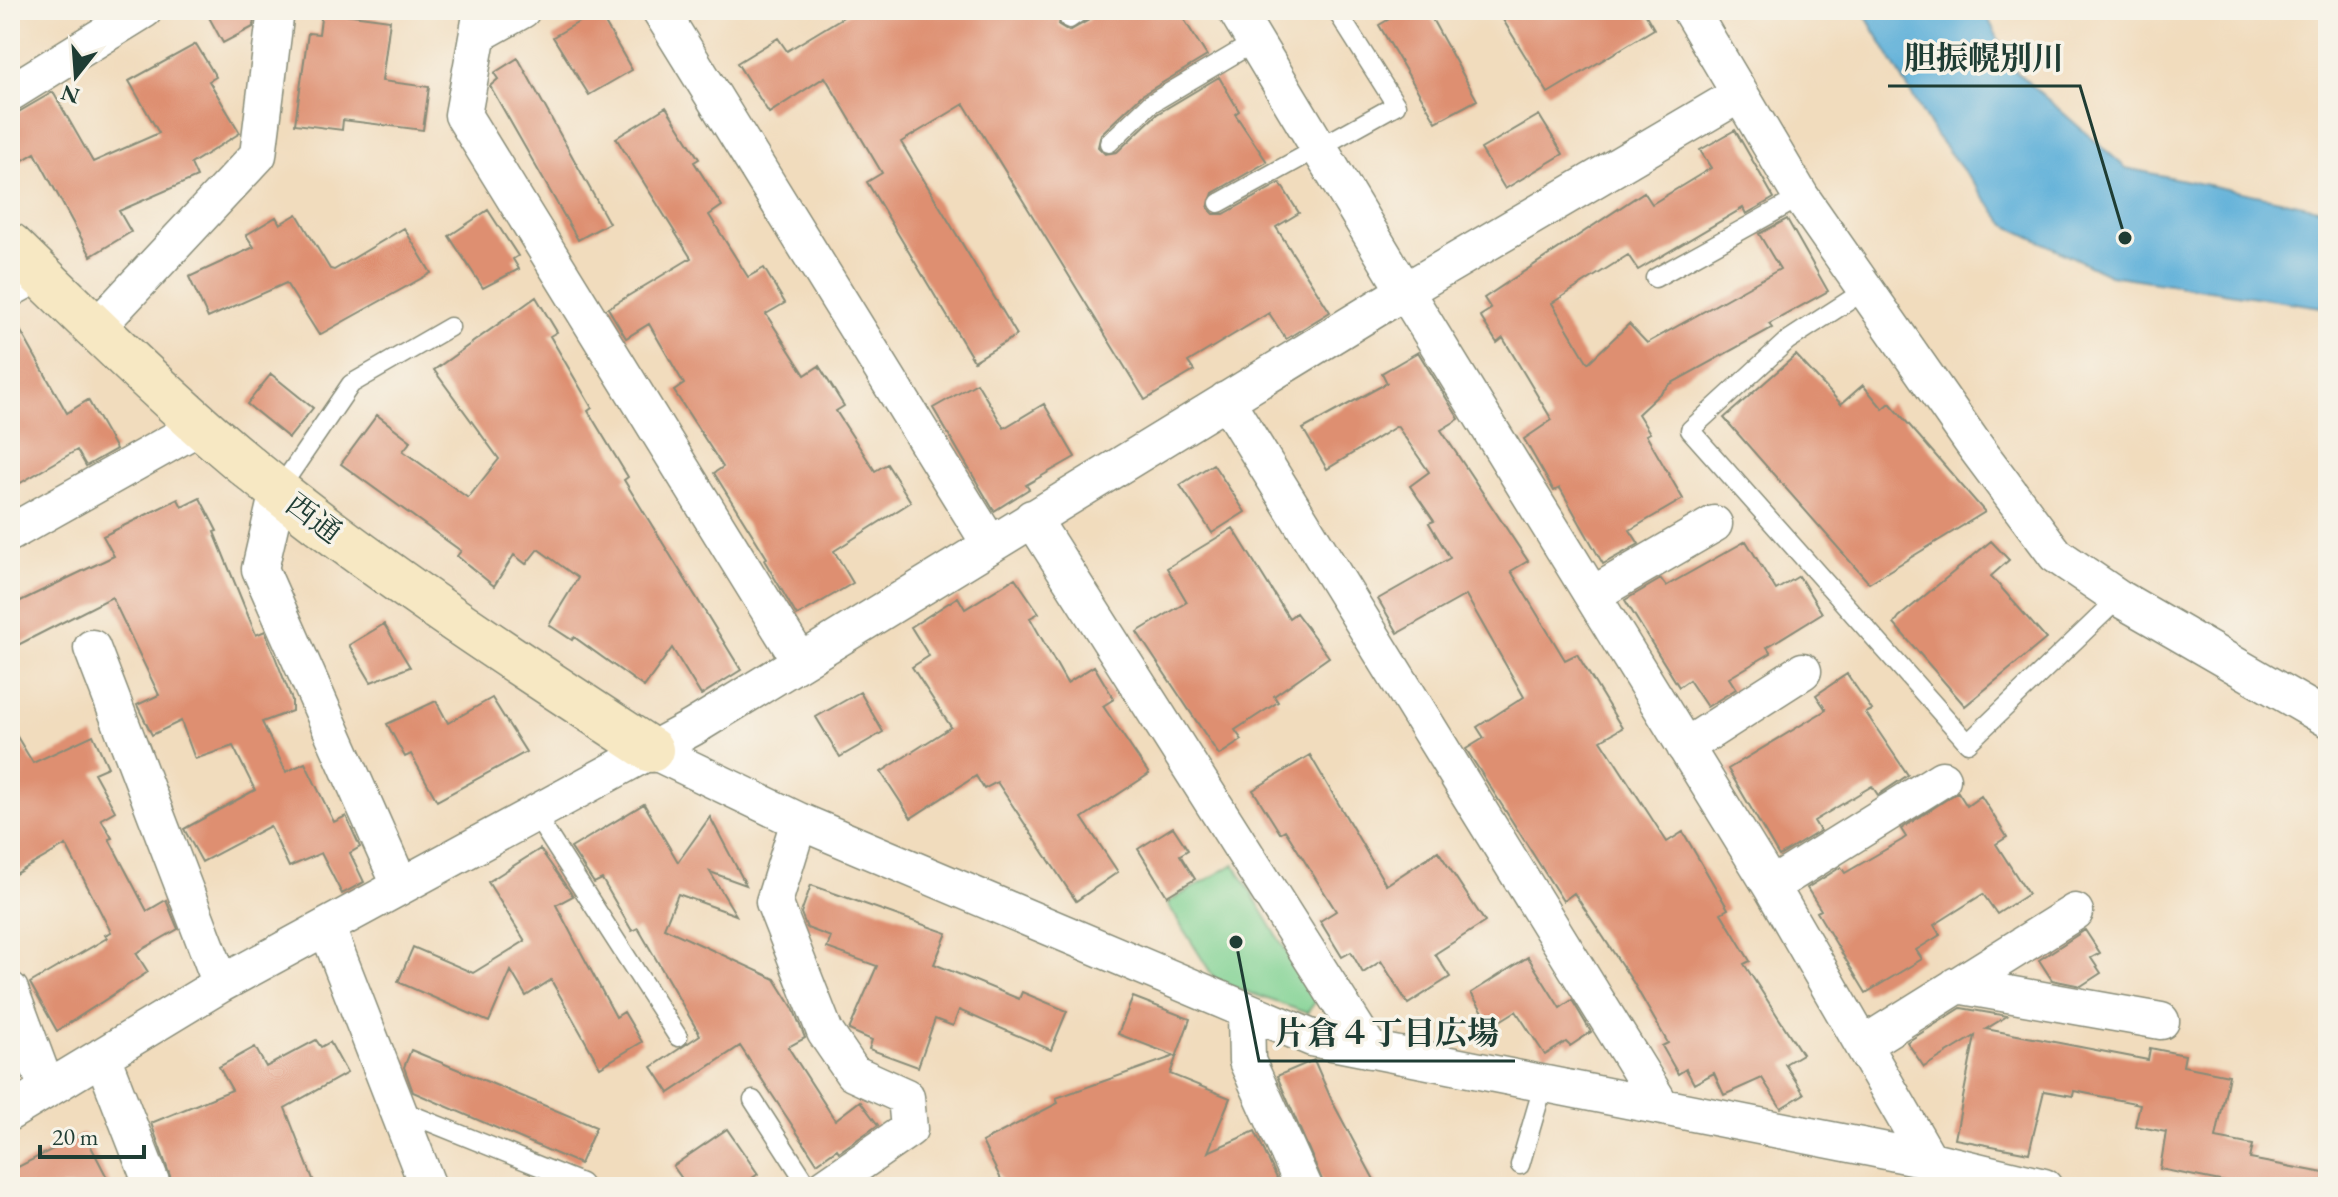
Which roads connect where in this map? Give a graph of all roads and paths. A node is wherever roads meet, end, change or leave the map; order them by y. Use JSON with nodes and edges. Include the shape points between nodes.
{"nodes":[{"id":1,"x":144,"y":10,"type":"edge"},
{"id":2,"x":276,"y":10,"type":"edge"},
{"id":3,"x":522,"y":10,"type":"edge"},
{"id":4,"x":660,"y":10,"type":"edge"},
{"id":5,"x":1236,"y":10,"type":"edge"},
{"id":6,"x":1336,"y":10,"type":"edge"},
{"id":7,"x":1690,"y":10,"type":"edge"},
{"id":8,"x":481,"y":22,"type":"edge"},
{"id":9,"x":1253,"y":43,"type":"junction"},
{"id":10,"x":10,"y":93,"type":"edge"},
{"id":11,"x":1740,"y":94,"type":"junction"},
{"id":12,"x":1109,"y":143,"type":"dead end"},
{"id":13,"x":1318,"y":150,"type":"junction"},
{"id":14,"x":1801,"y":197,"type":"junction"},
{"id":15,"x":1219,"y":203,"type":"dead end"},
{"id":16,"x":20,"y":269,"type":"edge"},
{"id":17,"x":1655,"y":278,"type":"dead end"},
{"id":18,"x":1867,"y":289,"type":"junction"},
{"id":19,"x":1405,"y":291,"type":"junction"},
{"id":20,"x":97,"y":327,"type":"junction"},
{"id":21,"x":450,"y":327,"type":"dead end"},
{"id":22,"x":1226,"y":400,"type":"junction"},
{"id":23,"x":200,"y":426,"type":"junction"},
{"id":24,"x":278,"y":491,"type":"junction"},
{"id":25,"x":1032,"y":518,"type":"junction"},
{"id":26,"x":1714,"y":524,"type":"dead end"},
{"id":27,"x":10,"y":533,"type":"edge"},
{"id":28,"x":990,"y":544,"type":"junction"},
{"id":29,"x":1592,"y":595,"type":"junction"},
{"id":30,"x":2119,"y":598,"type":"junction"},
{"id":31,"x":92,"y":648,"type":"dead end"},
{"id":32,"x":799,"y":659,"type":"junction"},
{"id":33,"x":1803,"y":671,"type":"dead end"},
{"id":34,"x":2328,"y":719,"type":"edge"},
{"id":35,"x":1685,"y":747,"type":"junction"},
{"id":36,"x":651,"y":750,"type":"junction"},
{"id":37,"x":1942,"y":779,"type":"dead end"},
{"id":38,"x":534,"y":813,"type":"junction"},
{"id":39,"x":799,"y":821,"type":"junction"},
{"id":40,"x":400,"y":885,"type":"junction"},
{"id":41,"x":1771,"y":886,"type":"junction"},
{"id":42,"x":2075,"y":912,"type":"dead end"},
{"id":43,"x":327,"y":928,"type":"junction"},
{"id":44,"x":221,"y":984,"type":"junction"},
{"id":45,"x":1957,"y":985,"type":"junction"},
{"id":46,"x":10,"y":990,"type":"edge"},
{"id":47,"x":1246,"y":1012,"type":"junction"},
{"id":48,"x":2161,"y":1021,"type":"dead end"},
{"id":49,"x":678,"y":1037,"type":"dead end"},
{"id":50,"x":1864,"y":1044,"type":"junction"},
{"id":51,"x":1370,"y":1050,"type":"junction"},
{"id":52,"x":102,"y":1056,"type":"junction"},
{"id":53,"x":1544,"y":1083,"type":"junction"},
{"id":54,"x":47,"y":1089,"type":"junction"},
{"id":55,"x":753,"y":1100,"type":"dead end"},
{"id":56,"x":1662,"y":1107,"type":"junction"},
{"id":57,"x":397,"y":1109,"type":"junction"},
{"id":58,"x":10,"y":1112,"type":"edge"},
{"id":59,"x":1520,"y":1165,"type":"dead end"},
{"id":60,"x":1936,"y":1173,"type":"edge"},
{"id":61,"x":153,"y":1187,"type":"edge"},
{"id":62,"x":428,"y":1187,"type":"edge"},
{"id":63,"x":584,"y":1187,"type":"edge"},
{"id":64,"x":809,"y":1187,"type":"edge"},
{"id":65,"x":825,"y":1187,"type":"edge"},
{"id":66,"x":1304,"y":1187,"type":"edge"},
{"id":67,"x":2044,"y":1187,"type":"edge"}],
"edges":[{"from":1,"to":10,"type":"street"},
{"from":2,"to":20,"type":"street","via":[[258,155]]},
{"from":3,"to":8,"type":"street"},
{"from":4,"to":28,"type":"street"},
{"from":5,"to":9,"type":"street"},
{"from":6,"to":13,"type":"lane","via":[[1396,105]]},
{"from":7,"to":11,"type":"street"},
{"from":8,"to":32,"type":"street","via":[[463,115]]},
{"from":9,"to":12,"type":"lane","via":[[1150,104]]},
{"from":9,"to":13,"type":"street"},
{"from":11,"to":14,"type":"street"},
{"from":11,"to":19,"type":"street"},
{"from":13,"to":15,"type":"lane"},
{"from":13,"to":19,"type":"street"},
{"from":14,"to":17,"type":"lane"},
{"from":14,"to":18,"type":"street"},
{"from":16,"to":20,"type":"street","name":"西通"},
{"from":18,"to":30,"type":"street","via":[[2056,555]]},
{"from":18,"to":30,"type":"lane","via":[[1787,341],[1690,430],[1968,743]]},
{"from":19,"to":22,"type":"street"},
{"from":19,"to":29,"type":"street"},
{"from":20,"to":23,"type":"street","name":"西通"},
{"from":21,"to":24,"type":"lane","via":[[351,384]]},
{"from":22,"to":25,"type":"street"},
{"from":22,"to":56,"type":"street"},
{"from":23,"to":24,"type":"street","name":"西通"},
{"from":23,"to":27,"type":"street"},
{"from":24,"to":36,"type":"street","name":"西通","via":[[469,633]]},
{"from":24,"to":40,"type":"street","via":[[260,569]]},
{"from":25,"to":28,"type":"street"},
{"from":25,"to":51,"type":"street"},
{"from":26,"to":29,"type":"street"},
{"from":28,"to":32,"type":"street"},
{"from":29,"to":35,"type":"street"},
{"from":30,"to":34,"type":"street"},
{"from":31,"to":44,"type":"street"},
{"from":32,"to":36,"type":"street"},
{"from":33,"to":35,"type":"street"},
{"from":35,"to":41,"type":"street"},
{"from":36,"to":38,"type":"street"},
{"from":36,"to":39,"type":"street"},
{"from":37,"to":41,"type":"street"},
{"from":38,"to":40,"type":"street"},
{"from":38,"to":49,"type":"lane"},
{"from":39,"to":47,"type":"street"},
{"from":39,"to":65,"type":"street","via":[[774,902],[825,1032],[853,1073],[906,1097],[909,1129]]},
{"from":40,"to":43,"type":"street"},
{"from":41,"to":50,"type":"street"},
{"from":42,"to":45,"type":"street"},
{"from":43,"to":44,"type":"street"},
{"from":43,"to":57,"type":"street"},
{"from":44,"to":52,"type":"street"},
{"from":45,"to":48,"type":"street"},
{"from":45,"to":50,"type":"street"},
{"from":46,"to":54,"type":"street"},
{"from":47,"to":51,"type":"street","via":[[1312,1038]]},
{"from":47,"to":66,"type":"street","via":[[1247,1061]]},
{"from":50,"to":60,"type":"street"},
{"from":51,"to":53,"type":"street"},
{"from":52,"to":54,"type":"street"},
{"from":52,"to":61,"type":"street"},
{"from":53,"to":56,"type":"street"},
{"from":53,"to":59,"type":"lane"},
{"from":54,"to":58,"type":"street"},
{"from":55,"to":64,"type":"lane"},
{"from":56,"to":60,"type":"street"},
{"from":57,"to":62,"type":"street"},
{"from":57,"to":63,"type":"lane"},
{"from":60,"to":67,"type":"street"}]}
